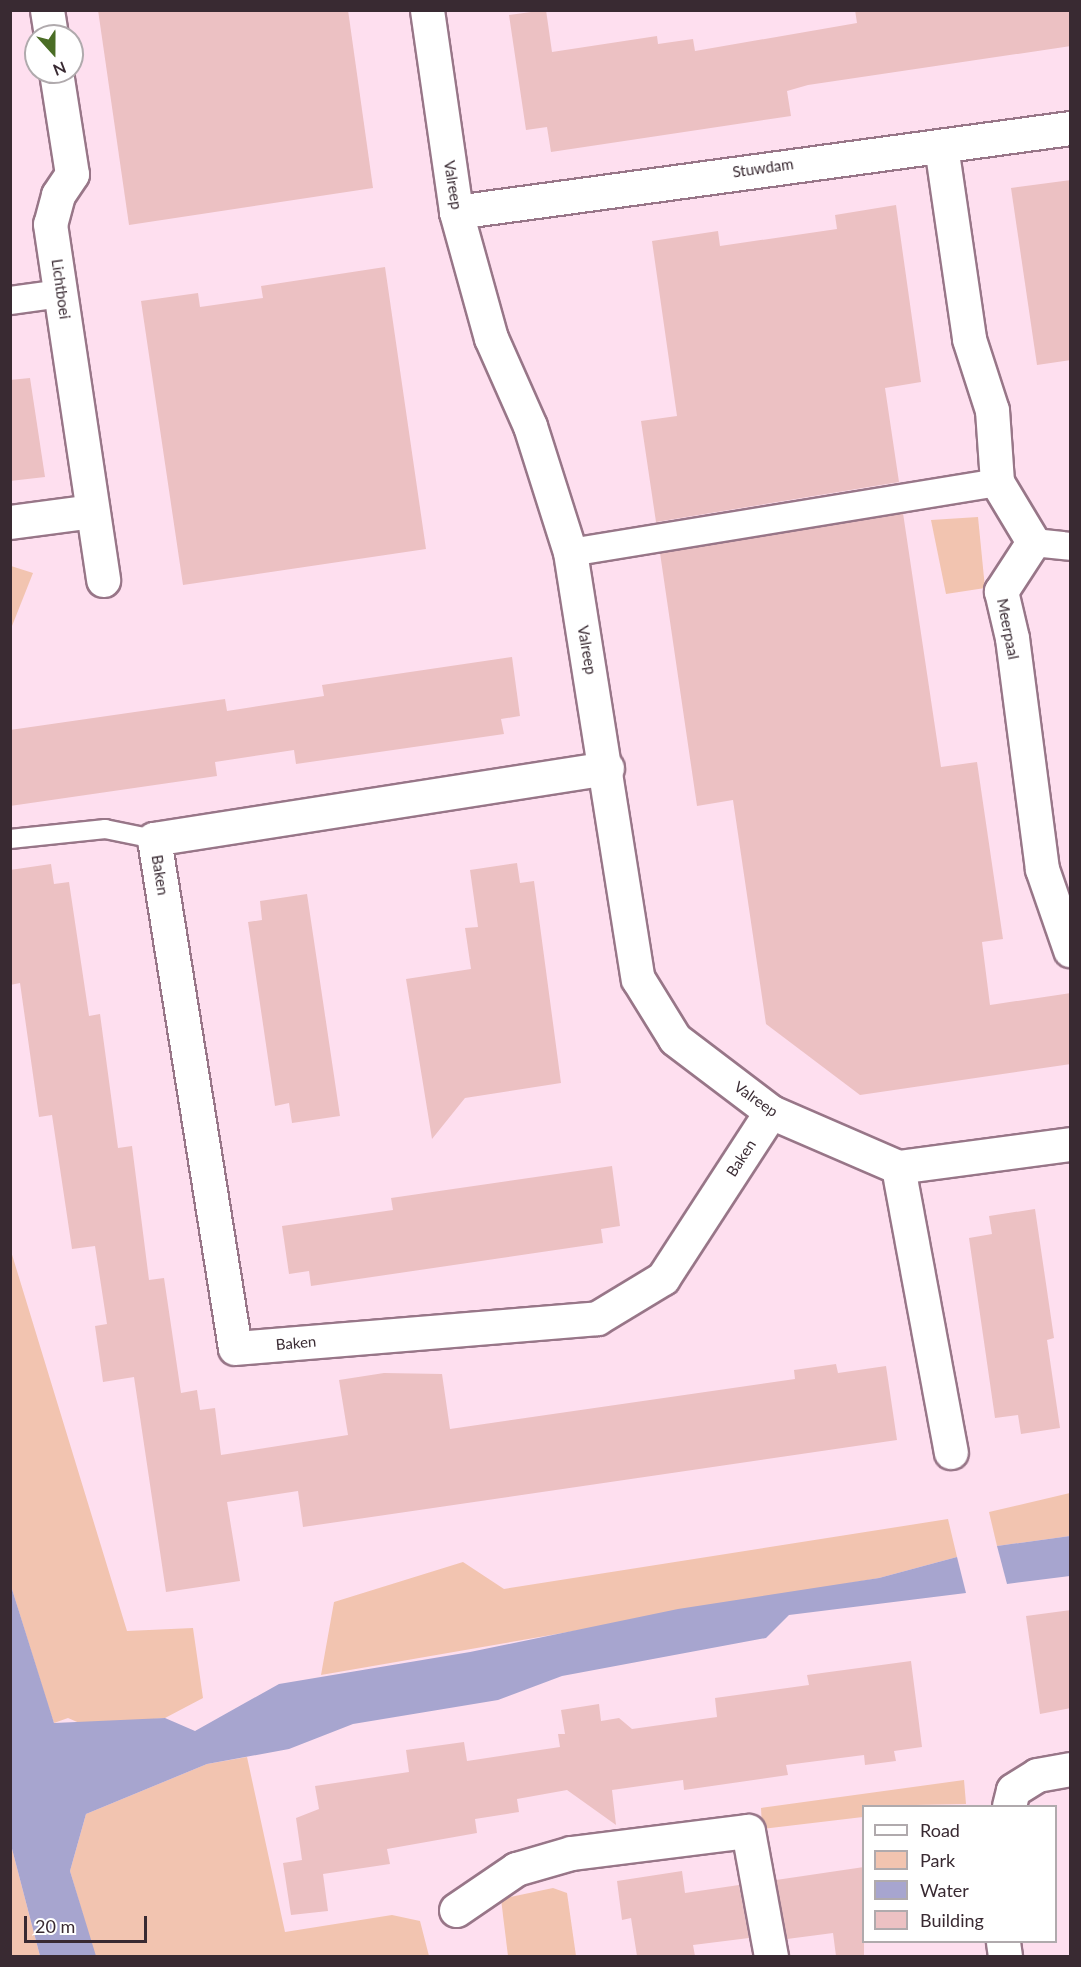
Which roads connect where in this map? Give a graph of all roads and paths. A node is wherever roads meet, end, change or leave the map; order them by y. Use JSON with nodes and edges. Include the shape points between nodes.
{"nodes":[{"id":1,"x":427,"y":10,"type":"edge"},
{"id":2,"x":58,"y":84,"type":"edge"},
{"id":3,"x":1071,"y":128,"type":"edge"},
{"id":4,"x":941,"y":146,"type":"junction"},
{"id":5,"x":456,"y":212,"type":"junction"},
{"id":6,"x":61,"y":293,"type":"junction"},
{"id":7,"x":10,"y":300,"type":"edge"},
{"id":8,"x":997,"y":482,"type":"junction"},
{"id":9,"x":92,"y":511,"type":"junction"},
{"id":10,"x":10,"y":522,"type":"edge"},
{"id":11,"x":1033,"y":542,"type":"junction"},
{"id":12,"x":1071,"y":546,"type":"edge"},
{"id":13,"x":570,"y":552,"type":"junction"},
{"id":14,"x":103,"y":580,"type":"dead end"},
{"id":15,"x":607,"y":768,"type":"junction"},
{"id":16,"x":10,"y":839,"type":"edge"},
{"id":17,"x":154,"y":839,"type":"junction"},
{"id":18,"x":1071,"y":950,"type":"edge"},
{"id":19,"x":771,"y":1112,"type":"junction"},
{"id":20,"x":1071,"y":1144,"type":"edge"},
{"id":21,"x":898,"y":1167,"type":"junction"},
{"id":22,"x":951,"y":1452,"type":"dead end"},
{"id":23,"x":1071,"y":1769,"type":"edge"},
{"id":24,"x":1009,"y":1805,"type":"edge"},
{"id":25,"x":456,"y":1910,"type":"dead end"},
{"id":26,"x":771,"y":1956,"type":"edge"}],
"edges":[{"from":1,"to":5,"type":"street","name":"Valreep"},
{"from":2,"to":6,"type":"street","name":"Lichtboei","via":[[72,174],[58,195],[50,224]]},
{"from":3,"to":4,"type":"street","name":"Stuwdam"},
{"from":4,"to":5,"type":"street","name":"Stuwdam"},
{"from":4,"to":8,"type":"street","via":[[969,339],[992,410]]},
{"from":5,"to":13,"type":"street","name":"Valreep","via":[[491,338],[530,426]]},
{"from":6,"to":7,"type":"street"},
{"from":6,"to":9,"type":"street","name":"Lichtboei"},
{"from":8,"to":11,"type":"street"},
{"from":8,"to":13,"type":"street"},
{"from":9,"to":10,"type":"street"},
{"from":9,"to":14,"type":"street","name":"Lichtboei"},
{"from":11,"to":12,"type":"street"},
{"from":11,"to":18,"type":"street","name":"Meerpaal","via":[[1000,591],[1012,638],[1042,869]]},
{"from":13,"to":15,"type":"street","name":"Valreep"},
{"from":15,"to":17,"type":"street","name":"Baken"},
{"from":15,"to":19,"type":"street","name":"Valreep","via":[[638,980],[675,1039]]},
{"from":16,"to":17,"type":"lane","name":"Baken","via":[[105,829]]},
{"from":17,"to":19,"type":"street","name":"Baken","via":[[235,1348],[597,1318],[663,1278]]},
{"from":19,"to":21,"type":"street","name":"Valreep"},
{"from":20,"to":21,"type":"street"},
{"from":21,"to":22,"type":"street"},
{"from":23,"to":24,"type":"street","via":[[1036,1775],[1013,1790]]},
{"from":25,"to":26,"type":"street","via":[[516,1869],[571,1853],[748,1831]]}]}
